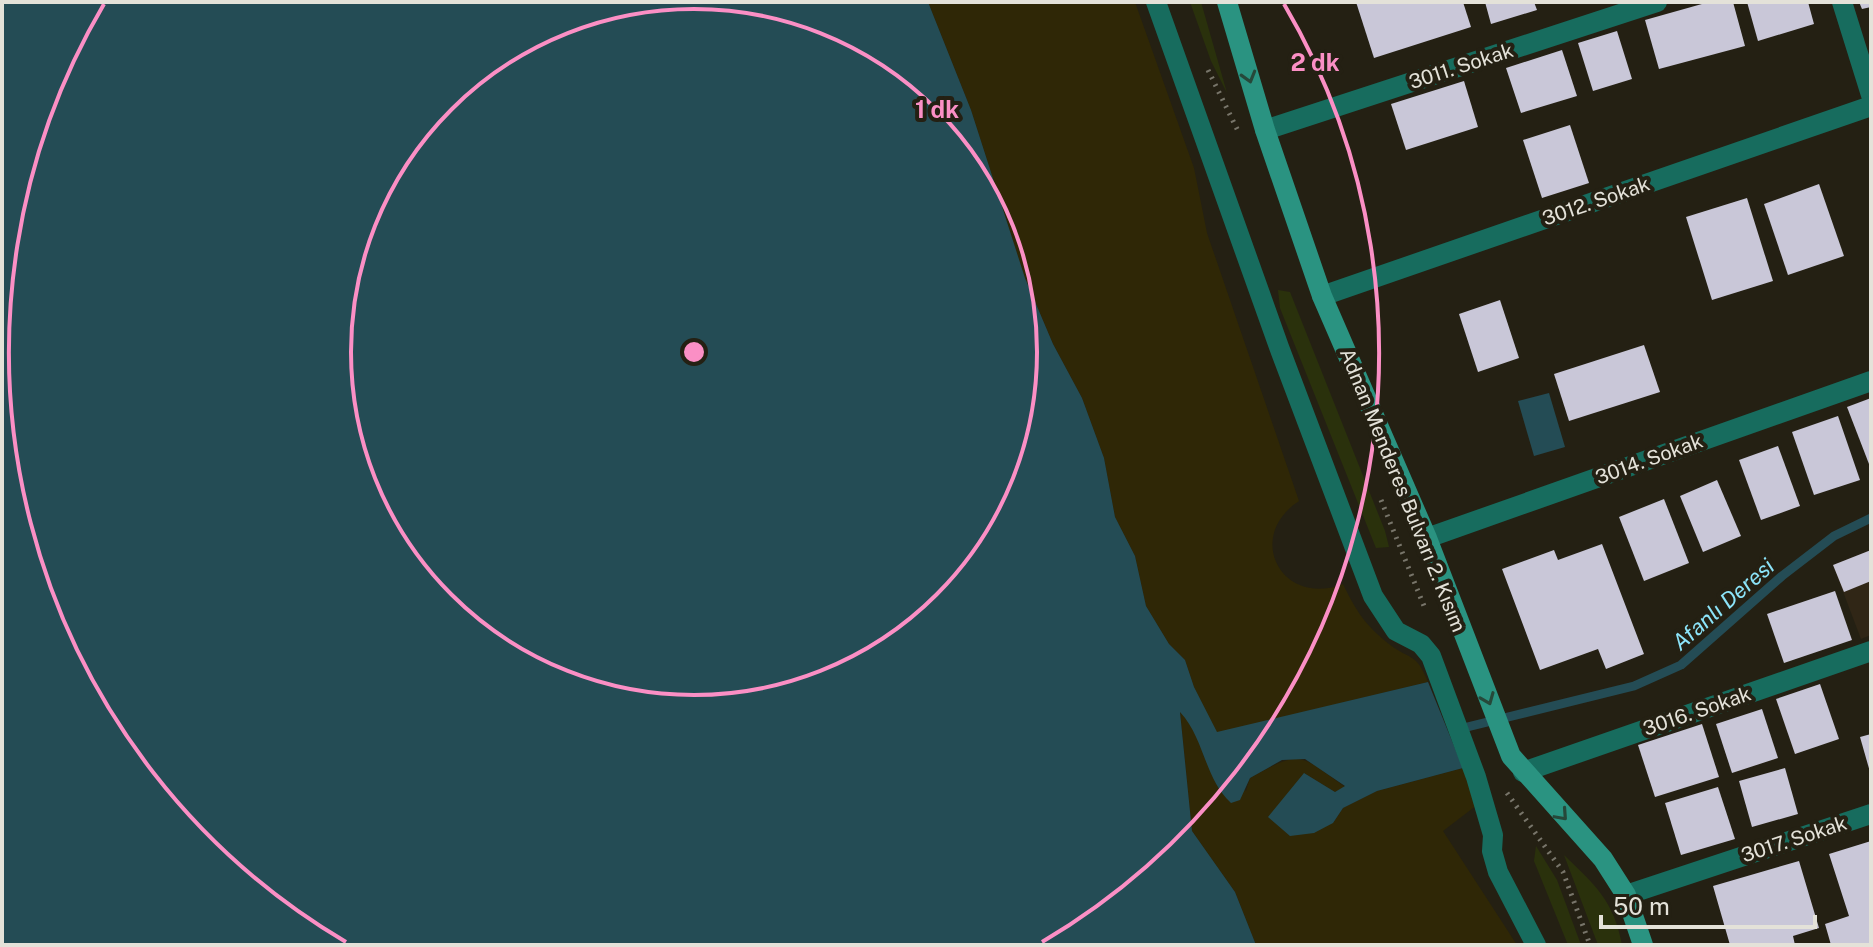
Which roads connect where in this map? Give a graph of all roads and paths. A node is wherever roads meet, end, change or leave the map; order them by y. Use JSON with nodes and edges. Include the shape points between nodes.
{"nodes":[{"id":1,"x":1156,"y":2,"type":"edge"},
{"id":2,"x":1227,"y":2,"type":"edge"},
{"id":3,"x":1657,"y":2,"type":"edge"},
{"id":4,"x":1842,"y":2,"type":"edge"},
{"id":5,"x":1871,"y":95,"type":"edge"},
{"id":6,"x":1871,"y":106,"type":"edge"},
{"id":7,"x":1265,"y":130,"type":"junction"},
{"id":8,"x":1322,"y":296,"type":"junction"},
{"id":9,"x":1871,"y":381,"type":"edge"},
{"id":10,"x":1427,"y":538,"type":"junction"},
{"id":11,"x":1871,"y":651,"type":"edge"},
{"id":12,"x":1517,"y":764,"type":"junction"},
{"id":13,"x":1499,"y":783,"type":"dead end"},
{"id":14,"x":1871,"y":814,"type":"edge"},
{"id":15,"x":1626,"y":895,"type":"junction"},
{"id":16,"x":1536,"y":945,"type":"edge"},
{"id":17,"x":1590,"y":945,"type":"edge"},
{"id":18,"x":1643,"y":945,"type":"edge"}],
"edges":[{"from":1,"to":16,"type":"street","via":[[1373,596],[1396,631],[1431,656],[1476,777],[1498,872]]},
{"from":2,"to":7,"type":"main road","name":"Adnan Menderes Bulvarı 2. Kısım","one_way":true},
{"from":3,"to":7,"type":"street","name":"3011. Sokak"},
{"from":4,"to":5,"type":"street"},
{"from":6,"to":8,"type":"street","name":"3012. Sokak"},
{"from":7,"to":8,"type":"main road","name":"Adnan Menderes Bulvarı 2. Kısım"},
{"from":8,"to":10,"type":"main road","name":"Adnan Menderes Bulvarı 2. Kısım"},
{"from":9,"to":10,"type":"street","name":"3014. Sokak"},
{"from":10,"to":12,"type":"main road","name":"Adnan Menderes Bulvarı 2. Kısım","one_way":true},
{"from":11,"to":12,"type":"street","name":"3016. Sokak"},
{"from":12,"to":15,"type":"main road","name":"Adnan Menderes Bulvarı 2. Kısım","one_way":true,"via":[[1603,859]]},
{"from":13,"to":17,"type":"path","via":[[1563,872]]},
{"from":14,"to":15,"type":"street","name":"3017. Sokak"},
{"from":15,"to":18,"type":"main road","name":"Adnan Menderes Bulvarı 2. Kısım"}]}
